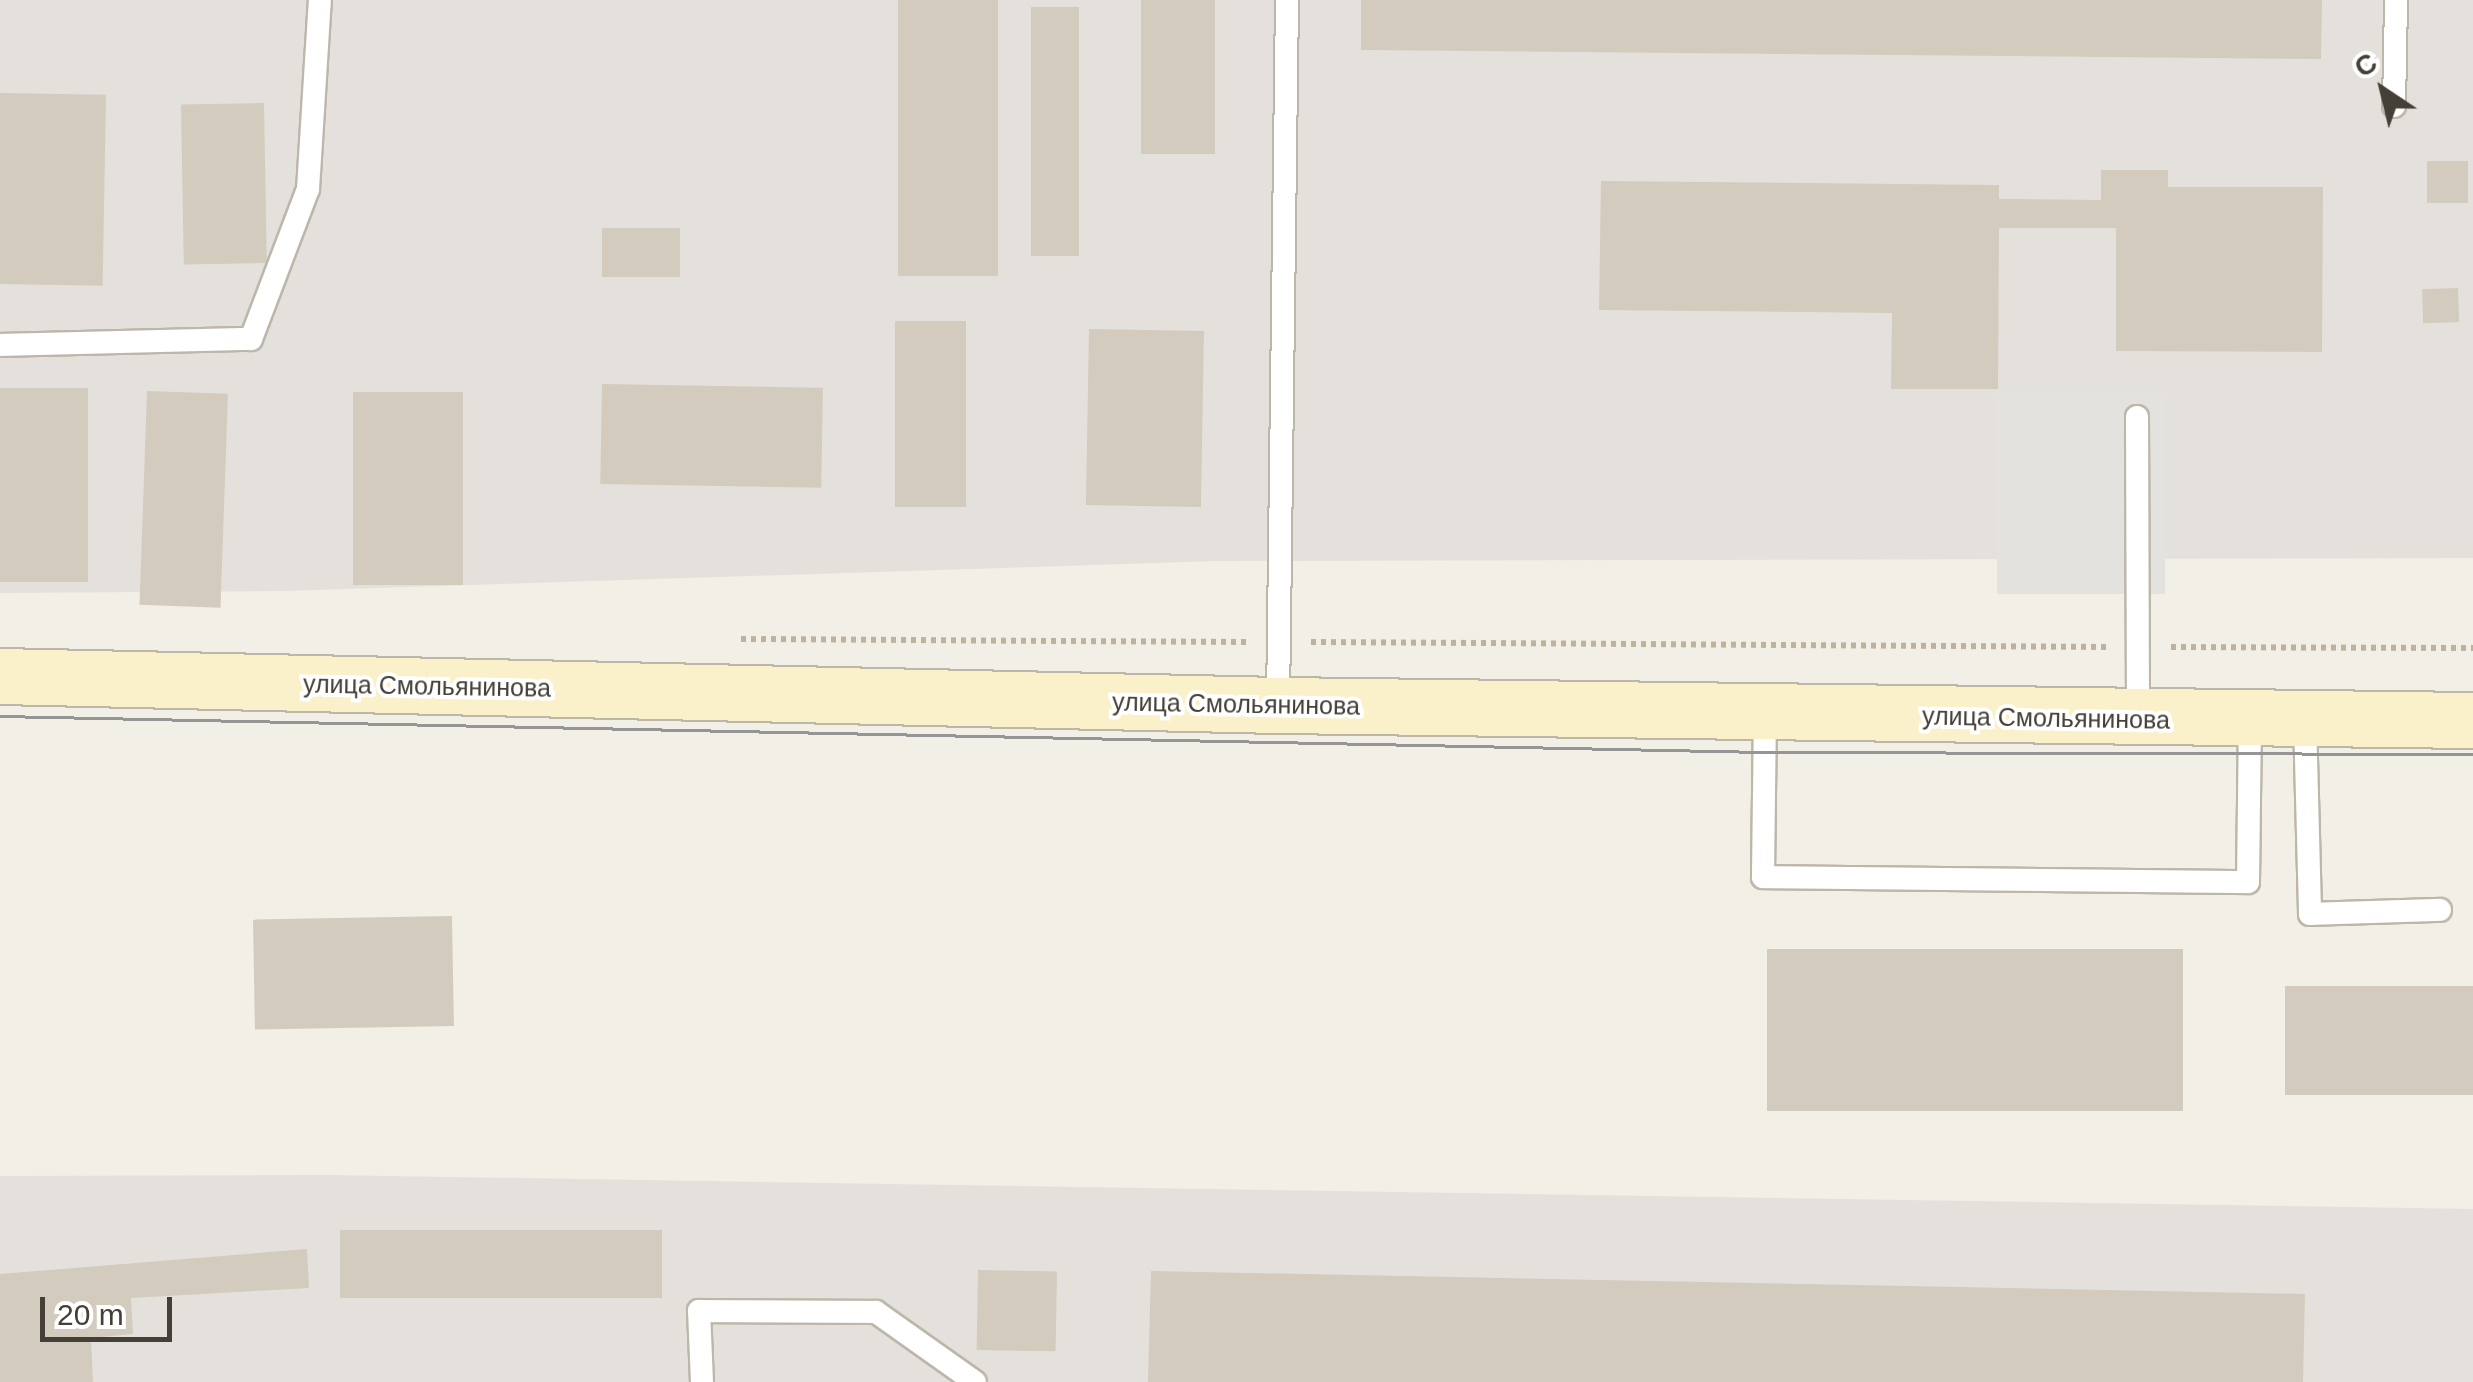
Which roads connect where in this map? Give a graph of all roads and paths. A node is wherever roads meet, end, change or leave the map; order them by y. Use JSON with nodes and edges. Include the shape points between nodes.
{"nodes":[{"id":1,"x":320,"y":0,"type":"edge"},
{"id":2,"x":1287,"y":0,"type":"edge"},
{"id":3,"x":2396,"y":0,"type":"edge"},
{"id":4,"x":2394,"y":106,"type":"dead end"},
{"id":5,"x":0,"y":345,"type":"edge"},
{"id":6,"x":2137,"y":417,"type":"dead end"},
{"id":7,"x":719,"y":639,"type":"dead end"},
{"id":8,"x":1278,"y":642,"type":"junction"},
{"id":9,"x":2138,"y":647,"type":"junction"},
{"id":10,"x":2473,"y":648,"type":"edge"},
{"id":11,"x":0,"y":676,"type":"edge"},
{"id":12,"x":1278,"y":705,"type":"junction"},
{"id":13,"x":1764,"y":712,"type":"junction"},
{"id":14,"x":2138,"y":720,"type":"junction"},
{"id":15,"x":2250,"y":720,"type":"junction"},
{"id":16,"x":2305,"y":720,"type":"junction"},
{"id":17,"x":2473,"y":720,"type":"edge"},
{"id":18,"x":2440,"y":910,"type":"dead end"},
{"id":19,"x":702,"y":1382,"type":"edge"},
{"id":20,"x":975,"y":1382,"type":"edge"}],
"edges":[{"from":1,"to":5,"type":"lane","via":[[308,189],[251,340]]},
{"from":2,"to":8,"type":"lane"},
{"from":3,"to":4,"type":"lane"},
{"from":6,"to":9,"type":"lane"},
{"from":7,"to":8,"type":"path"},
{"from":8,"to":9,"type":"path"},
{"from":8,"to":12,"type":"lane"},
{"from":9,"to":10,"type":"path"},
{"from":9,"to":14,"type":"lane"},
{"from":11,"to":12,"type":"street","name":"улица Смольянинова"},
{"from":12,"to":13,"type":"street","name":"улица Смольянинова"},
{"from":13,"to":14,"type":"street","name":"улица Смольянинова"},
{"from":13,"to":15,"type":"lane","via":[[1762,877],[2248,882]]},
{"from":14,"to":15,"type":"street","name":"улица Смольянинова"},
{"from":15,"to":16,"type":"street","name":"улица Смольянинова"},
{"from":16,"to":17,"type":"street","name":"улица Смольянинова"},
{"from":16,"to":18,"type":"lane","via":[[2310,914]]},
{"from":19,"to":20,"type":"lane","via":[[700,1311],[876,1312]]}]}
